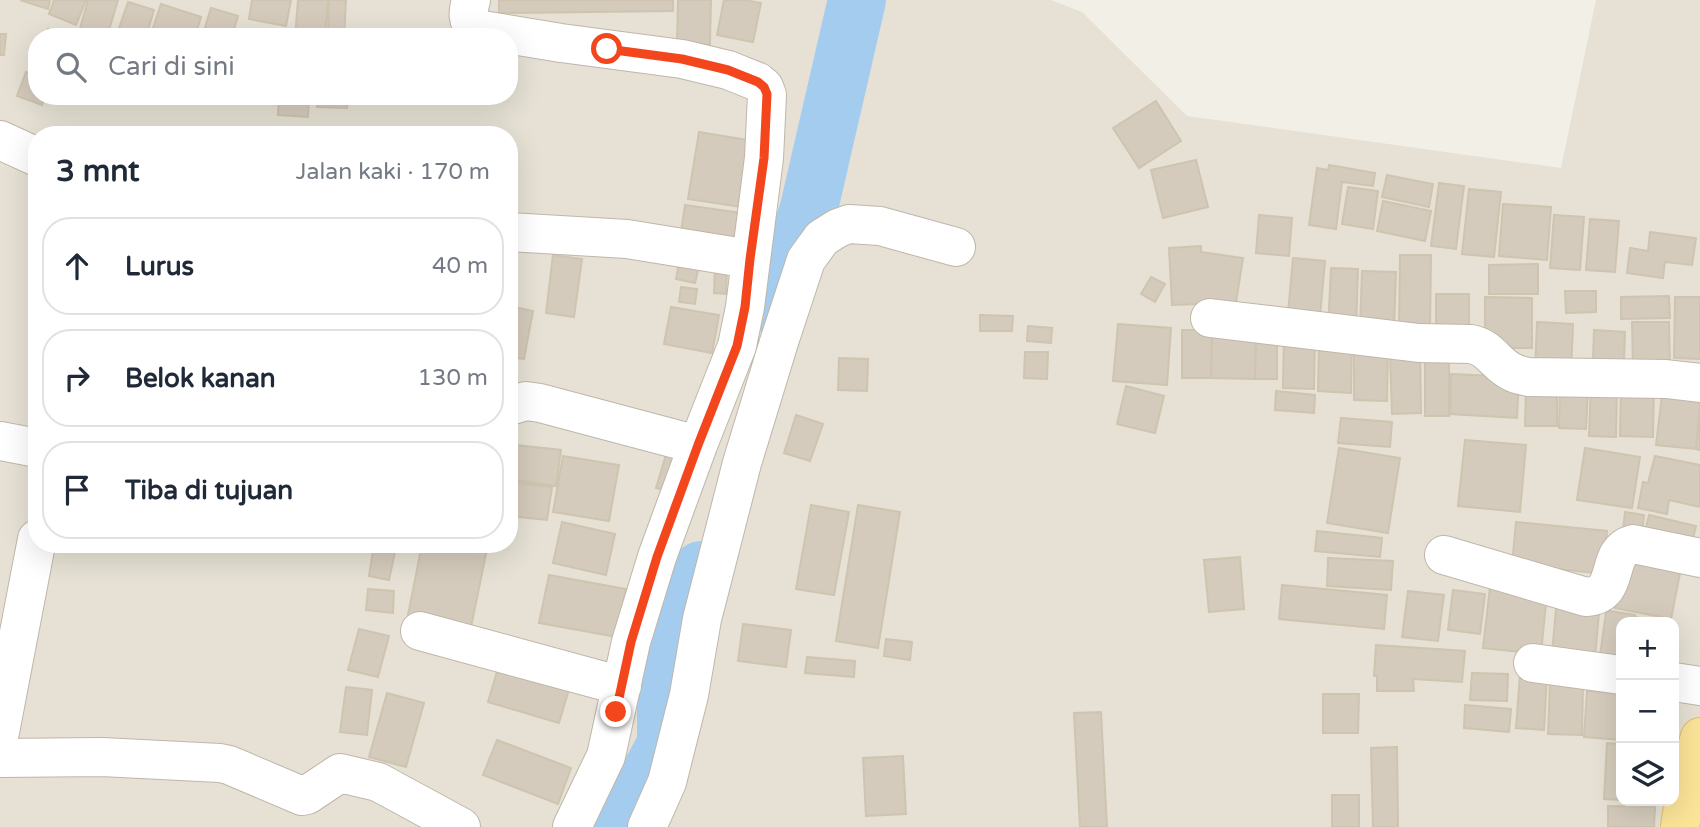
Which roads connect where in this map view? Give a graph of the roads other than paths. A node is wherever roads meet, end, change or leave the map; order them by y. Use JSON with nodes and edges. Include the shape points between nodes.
{"nodes":[{"id":1,"x":471,"y":0,"type":"edge"},
{"id":2,"x":475,"y":28,"type":"edge"},
{"id":3,"x":518,"y":36,"type":"edge"},
{"id":4,"x":0,"y":140,"type":"edge"},
{"id":5,"x":28,"y":153,"type":"edge"},
{"id":6,"x":518,"y":233,"type":"edge"},
{"id":7,"x":956,"y":247,"type":"dead end"},
{"id":8,"x":750,"y":259,"type":"junction"},
{"id":9,"x":1210,"y":318,"type":"dead end"},
{"id":10,"x":1700,"y":383,"type":"edge"},
{"id":11,"x":518,"y":403,"type":"edge"},
{"id":12,"x":0,"y":440,"type":"edge"},
{"id":13,"x":698,"y":445,"type":"junction"},
{"id":14,"x":28,"y":446,"type":"edge"},
{"id":15,"x":34,"y":553,"type":"edge"},
{"id":16,"x":1444,"y":555,"type":"dead end"},
{"id":17,"x":1700,"y":558,"type":"edge"},
{"id":18,"x":419,"y":631,"type":"dead end"},
{"id":19,"x":1533,"y":663,"type":"dead end"},
{"id":20,"x":1616,"y":674,"type":"edge"},
{"id":21,"x":1679,"y":683,"type":"edge"},
{"id":22,"x":622,"y":686,"type":"junction"},
{"id":23,"x":1700,"y":686,"type":"edge"},
{"id":24,"x":0,"y":732,"type":"edge"},
{"id":25,"x":1700,"y":737,"type":"edge"},
{"id":26,"x":0,"y":758,"type":"edge"},
{"id":27,"x":461,"y":827,"type":"edge"},
{"id":28,"x":572,"y":827,"type":"edge"},
{"id":29,"x":647,"y":827,"type":"edge"},
{"id":30,"x":1680,"y":827,"type":"edge"}],
"edges":[{"from":1,"to":2,"type":"street","via":[[469,20]]},
{"from":3,"to":8,"type":"street","via":[[682,59],[728,70],[764,87],[764,158]]},
{"from":4,"to":5,"type":"street"},
{"from":6,"to":8,"type":"street","via":[[628,239]]},
{"from":7,"to":29,"type":"street","via":[[880,226],[849,224],[821,238],[806,260],[742,463],[667,782]]},
{"from":8,"to":13,"type":"street","via":[[737,346]]},
{"from":9,"to":10,"type":"street","via":[[1419,343],[1471,344],[1488,350],[1513,373],[1529,377]]},
{"from":11,"to":13,"type":"street","via":[[540,403]]},
{"from":12,"to":14,"type":"street"},
{"from":13,"to":22,"type":"street","via":[[654,569]]},
{"from":15,"to":24,"type":"street"},
{"from":16,"to":17,"type":"street","via":[[1586,597],[1602,593],[1619,553],[1627,546]]},
{"from":18,"to":22,"type":"street"},
{"from":19,"to":20,"type":"street"},
{"from":21,"to":23,"type":"street"},
{"from":22,"to":28,"type":"street","via":[[606,756]]},
{"from":25,"to":30,"type":"main road"},
{"from":26,"to":27,"type":"street","via":[[220,763],[302,796],[340,773],[378,782]]}]}
